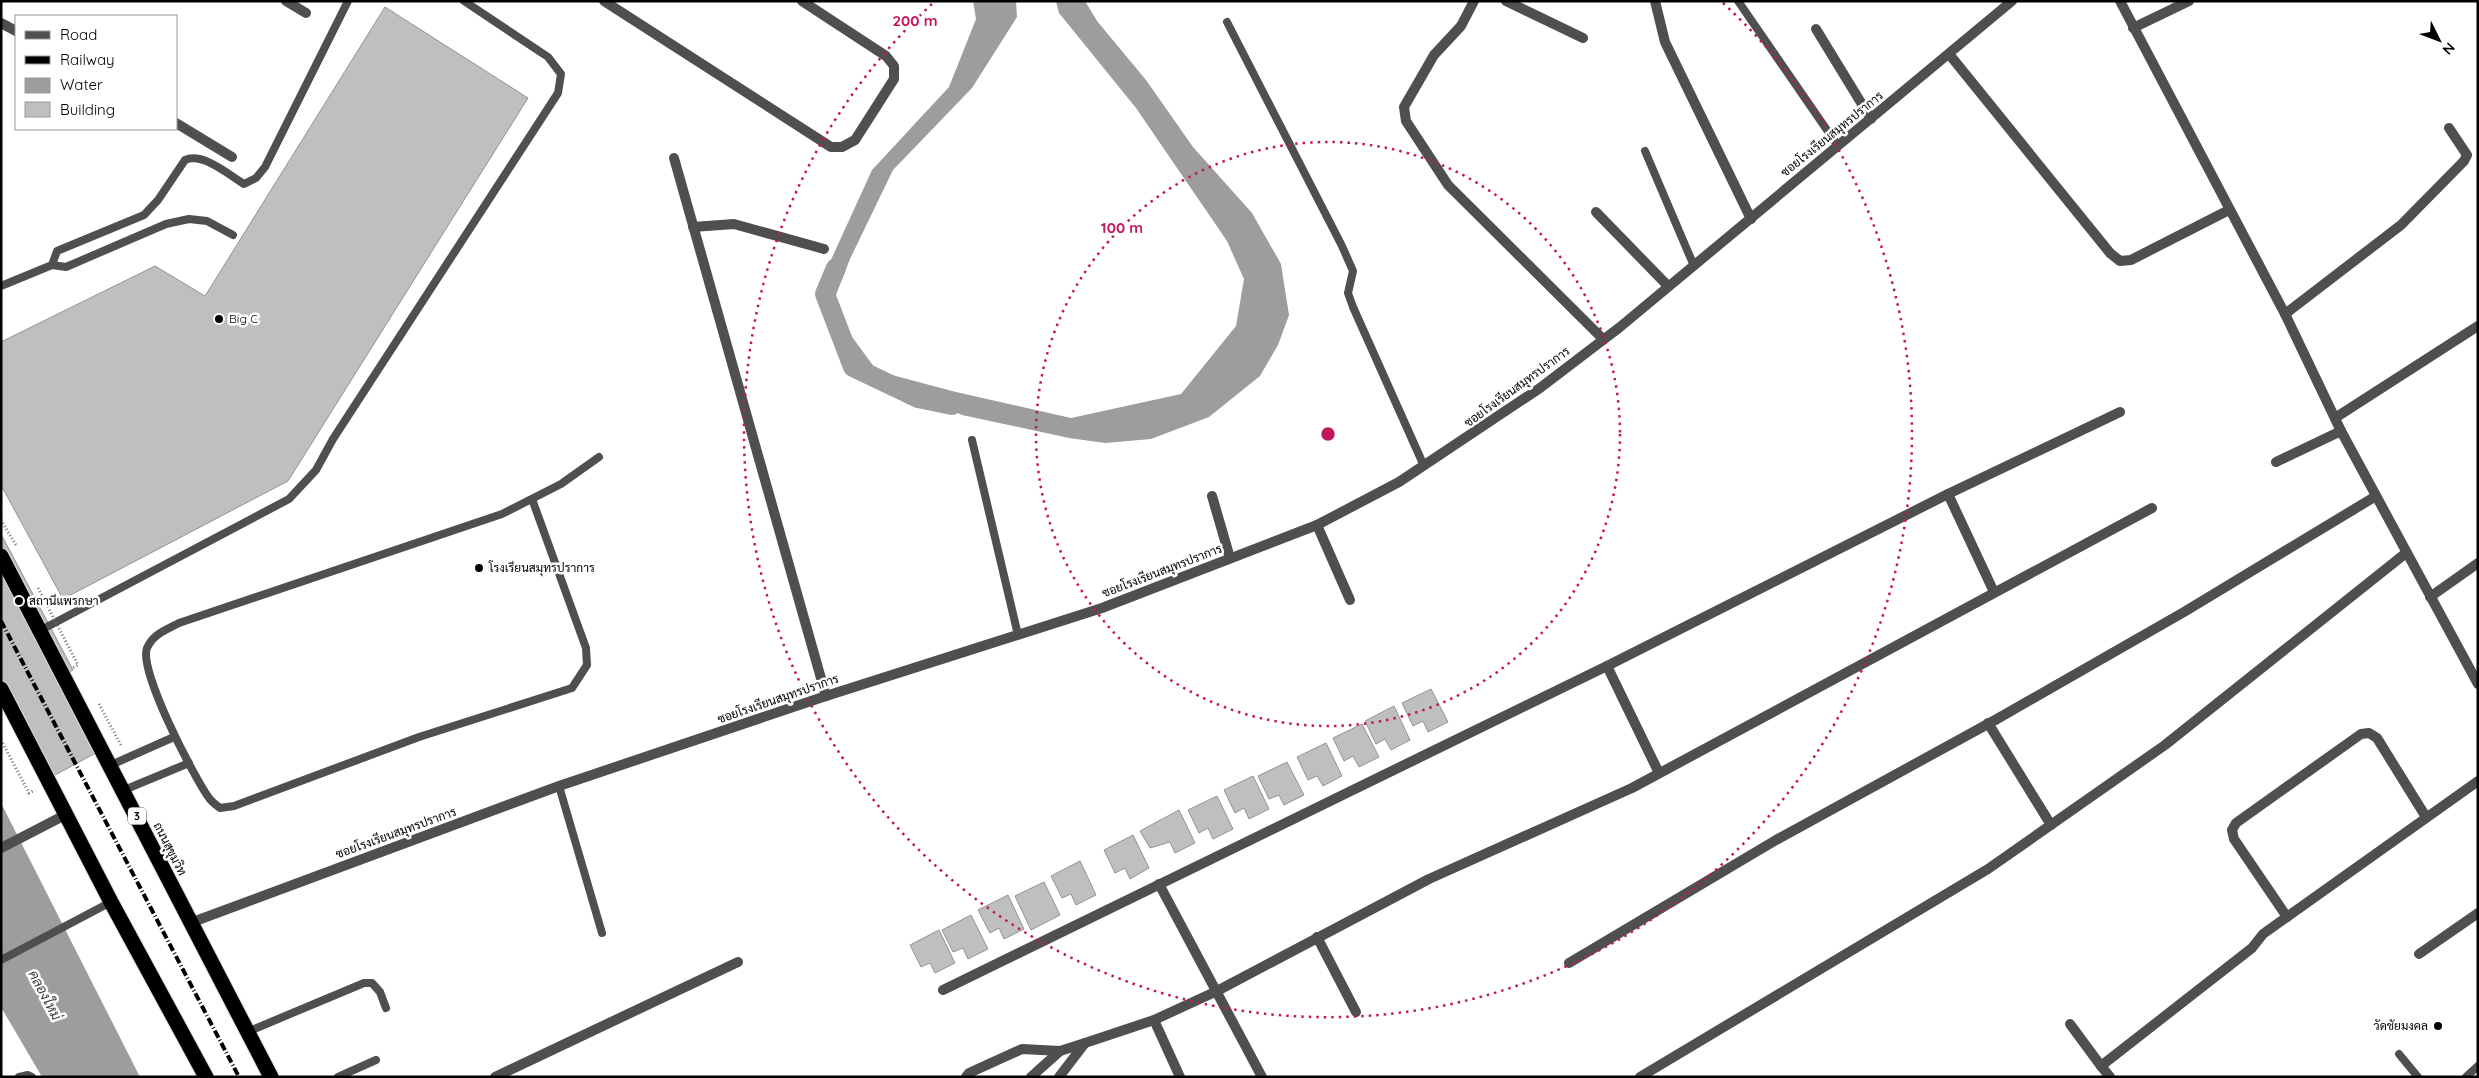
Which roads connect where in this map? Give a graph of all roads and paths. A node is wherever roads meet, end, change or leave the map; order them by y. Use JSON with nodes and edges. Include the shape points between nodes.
{"nodes":[{"id":1,"x":286,"y":1,"type":"edge"},
{"id":2,"x":348,"y":1,"type":"edge"},
{"id":3,"x":464,"y":1,"type":"edge"},
{"id":4,"x":604,"y":1,"type":"edge"},
{"id":5,"x":802,"y":1,"type":"edge"},
{"id":6,"x":1474,"y":1,"type":"edge"},
{"id":7,"x":1506,"y":1,"type":"edge"},
{"id":8,"x":1655,"y":1,"type":"edge"},
{"id":9,"x":1738,"y":1,"type":"edge"},
{"id":10,"x":2012,"y":1,"type":"edge"},
{"id":11,"x":2120,"y":1,"type":"edge"},
{"id":12,"x":2189,"y":1,"type":"edge"},
{"id":13,"x":306,"y":13,"type":"dead end"},
{"id":14,"x":1227,"y":22,"type":"dead end"},
{"id":15,"x":1,"y":23,"type":"edge"},
{"id":16,"x":2133,"y":28,"type":"junction"},
{"id":17,"x":1816,"y":29,"type":"dead end"},
{"id":18,"x":15,"y":30,"type":"edge"},
{"id":19,"x":1583,"y":38,"type":"dead end"},
{"id":20,"x":1949,"y":54,"type":"junction"},
{"id":21,"x":1871,"y":119,"type":"junction"},
{"id":22,"x":178,"y":124,"type":"edge"},
{"id":23,"x":2449,"y":128,"type":"dead end"},
{"id":24,"x":1838,"y":146,"type":"junction"},
{"id":25,"x":1645,"y":151,"type":"dead end"},
{"id":26,"x":232,"y":157,"type":"dead end"},
{"id":27,"x":674,"y":158,"type":"dead end"},
{"id":28,"x":2229,"y":210,"type":"junction"},
{"id":29,"x":1596,"y":212,"type":"dead end"},
{"id":30,"x":1751,"y":220,"type":"junction"},
{"id":31,"x":693,"y":227,"type":"junction"},
{"id":32,"x":233,"y":235,"type":"dead end"},
{"id":33,"x":824,"y":249,"type":"dead end"},
{"id":34,"x":52,"y":265,"type":"junction"},
{"id":35,"x":1694,"y":266,"type":"junction"},
{"id":36,"x":1,"y":286,"type":"edge"},
{"id":37,"x":1668,"y":286,"type":"junction"},
{"id":38,"x":2285,"y":314,"type":"junction"},
{"id":39,"x":2478,"y":326,"type":"edge"},
{"id":40,"x":1603,"y":340,"type":"junction"},
{"id":41,"x":2120,"y":412,"type":"dead end"},
{"id":42,"x":2335,"y":418,"type":"junction"},
{"id":43,"x":2341,"y":431,"type":"junction"},
{"id":44,"x":972,"y":440,"type":"dead end"},
{"id":45,"x":599,"y":457,"type":"dead end"},
{"id":46,"x":2276,"y":462,"type":"dead end"},
{"id":47,"x":1424,"y":466,"type":"junction"},
{"id":48,"x":1948,"y":494,"type":"junction"},
{"id":49,"x":1212,"y":496,"type":"dead end"},
{"id":50,"x":2376,"y":496,"type":"junction"},
{"id":51,"x":532,"y":499,"type":"junction"},
{"id":52,"x":2152,"y":508,"type":"dead end"},
{"id":53,"x":1,"y":520,"type":"edge"},
{"id":54,"x":1317,"y":525,"type":"junction"},
{"id":55,"x":9,"y":533,"type":"dead end"},
{"id":56,"x":2406,"y":552,"type":"junction"},
{"id":57,"x":1,"y":556,"type":"edge"},
{"id":58,"x":1230,"y":558,"type":"junction"},
{"id":59,"x":2478,"y":563,"type":"edge"},
{"id":60,"x":38,"y":588,"type":"dead end"},
{"id":61,"x":1994,"y":592,"type":"junction"},
{"id":62,"x":2430,"y":597,"type":"junction"},
{"id":63,"x":1350,"y":600,"type":"dead end"},
{"id":64,"x":41,"y":630,"type":"junction"},
{"id":65,"x":1018,"y":635,"type":"junction"},
{"id":66,"x":1607,"y":666,"type":"junction"},
{"id":67,"x":72,"y":668,"type":"dead end"},
{"id":68,"x":2478,"y":684,"type":"edge"},
{"id":69,"x":1,"y":689,"type":"edge"},
{"id":70,"x":826,"y":696,"type":"junction"},
{"id":71,"x":1988,"y":723,"type":"junction"},
{"id":72,"x":174,"y":737,"type":"junction"},
{"id":73,"x":1,"y":740,"type":"edge"},
{"id":74,"x":189,"y":763,"type":"junction"},
{"id":75,"x":111,"y":765,"type":"junction"},
{"id":76,"x":18,"y":772,"type":"dead end"},
{"id":77,"x":1659,"y":773,"type":"junction"},
{"id":78,"x":2478,"y":781,"type":"edge"},
{"id":79,"x":559,"y":786,"type":"junction"},
{"id":80,"x":124,"y":790,"type":"junction"},
{"id":81,"x":65,"y":815,"type":"junction"},
{"id":82,"x":2426,"y":817,"type":"junction"},
{"id":83,"x":2051,"y":825,"type":"junction"},
{"id":84,"x":1,"y":848,"type":"edge"},
{"id":85,"x":1159,"y":884,"type":"junction"},
{"id":86,"x":111,"y":902,"type":"junction"},
{"id":87,"x":2478,"y":913,"type":"edge"},
{"id":88,"x":2287,"y":917,"type":"junction"},
{"id":89,"x":190,"y":923,"type":"junction"},
{"id":90,"x":602,"y":933,"type":"dead end"},
{"id":91,"x":1317,"y":937,"type":"junction"},
{"id":92,"x":2419,"y":954,"type":"dead end"},
{"id":93,"x":1,"y":960,"type":"edge"},
{"id":94,"x":738,"y":962,"type":"dead end"},
{"id":95,"x":1568,"y":963,"type":"dead end"},
{"id":96,"x":942,"y":990,"type":"dead end"},
{"id":97,"x":1217,"y":991,"type":"junction"},
{"id":98,"x":386,"y":1008,"type":"dead end"},
{"id":99,"x":1356,"y":1012,"type":"dead end"},
{"id":100,"x":1154,"y":1020,"type":"junction"},
{"id":101,"x":2070,"y":1024,"type":"dead end"},
{"id":102,"x":247,"y":1032,"type":"junction"},
{"id":103,"x":1085,"y":1043,"type":"junction"},
{"id":104,"x":1060,"y":1051,"type":"junction"},
{"id":105,"x":2399,"y":1054,"type":"dead end"},
{"id":106,"x":376,"y":1060,"type":"dead end"},
{"id":107,"x":2101,"y":1066,"type":"junction"},
{"id":108,"x":2478,"y":1066,"type":"edge"},
{"id":109,"x":19,"y":1077,"type":"edge"},
{"id":110,"x":32,"y":1077,"type":"edge"},
{"id":111,"x":206,"y":1077,"type":"edge"},
{"id":112,"x":271,"y":1077,"type":"edge"},
{"id":113,"x":338,"y":1077,"type":"edge"},
{"id":114,"x":495,"y":1077,"type":"edge"},
{"id":115,"x":966,"y":1077,"type":"edge"},
{"id":116,"x":1031,"y":1077,"type":"edge"},
{"id":117,"x":1059,"y":1077,"type":"edge"},
{"id":118,"x":1180,"y":1077,"type":"edge"},
{"id":119,"x":1262,"y":1077,"type":"edge"},
{"id":120,"x":1640,"y":1077,"type":"edge"},
{"id":121,"x":2110,"y":1077,"type":"edge"},
{"id":122,"x":2418,"y":1077,"type":"edge"},
{"id":123,"x":2466,"y":1077,"type":"edge"}],
"edges":[{"from":1,"to":13,"type":"street"},
{"from":2,"to":34,"type":"lane","via":[[265,167],[256,178],[244,184],[201,159],[185,160],[158,200],[144,214],[58,251]]},
{"from":3,"to":64,"type":"lane","via":[[548,57],[561,74],[558,92],[316,470],[289,499]]},
{"from":4,"to":5,"type":"street","via":[[831,148],[842,147],[855,140],[894,79],[894,66],[886,56]]},
{"from":6,"to":40,"type":"street","via":[[1461,26],[1434,55],[1404,107],[1406,121],[1448,185]]},
{"from":7,"to":19,"type":"street"},
{"from":8,"to":30,"type":"street","via":[[1665,42]]},
{"from":9,"to":24,"type":"lane"},
{"from":10,"to":20,"type":"street","name":"ซอยโรงเรียนสมุทรปราการ"},
{"from":11,"to":16,"type":"street"},
{"from":12,"to":16,"type":"street"},
{"from":14,"to":47,"type":"lane","via":[[1346,254],[1353,271],[1348,293],[1353,307]]},
{"from":15,"to":18,"type":"street"},
{"from":16,"to":28,"type":"street"},
{"from":17,"to":21,"type":"street"},
{"from":20,"to":21,"type":"street","name":"ซอยโรงเรียนสมุทรปราการ"},
{"from":20,"to":28,"type":"street","via":[[2110,253],[2120,261],[2131,260]]},
{"from":21,"to":24,"type":"street","name":"ซอยโรงเรียนสมุทรปราการ"},
{"from":22,"to":26,"type":"street"},
{"from":23,"to":38,"type":"street","via":[[2465,149],[2464,161],[2401,225]]},
{"from":24,"to":30,"type":"street","name":"ซอยโรงเรียนสมุทรปราการ"},
{"from":25,"to":35,"type":"lane"},
{"from":27,"to":31,"type":"street"},
{"from":28,"to":38,"type":"street"},
{"from":29,"to":37,"type":"street"},
{"from":30,"to":35,"type":"street","name":"ซอยโรงเรียนสมุทรปราการ"},
{"from":31,"to":33,"type":"street","via":[[734,224]]},
{"from":31,"to":70,"type":"street"},
{"from":32,"to":34,"type":"lane","via":[[207,221],[189,218],[166,224],[66,266]]},
{"from":34,"to":36,"type":"lane"},
{"from":35,"to":37,"type":"street","name":"ซอยโรงเรียนสมุทรปราการ"},
{"from":37,"to":40,"type":"street","name":"ซอยโรงเรียนสมุทรปราการ"},
{"from":38,"to":42,"type":"street"},
{"from":39,"to":42,"type":"street"},
{"from":40,"to":47,"type":"street","name":"ซอยโรงเรียนสมุทรปราการ","via":[[1540,388]]},
{"from":41,"to":48,"type":"street"},
{"from":42,"to":43,"type":"street"},
{"from":43,"to":46,"type":"street"},
{"from":43,"to":50,"type":"street"},
{"from":44,"to":65,"type":"lane"},
{"from":45,"to":51,"type":"lane","via":[[561,484]]},
{"from":47,"to":54,"type":"street","name":"ซอยโรงเรียนสมุทรปราการ"},
{"from":48,"to":61,"type":"street"},
{"from":48,"to":66,"type":"street"},
{"from":49,"to":58,"type":"street"},
{"from":50,"to":56,"type":"street"},
{"from":50,"to":71,"type":"street","via":[[2184,612]]},
{"from":51,"to":72,"type":"lane","via":[[502,514],[179,623],[155,635],[146,649],[147,665]]},
{"from":51,"to":74,"type":"lane","via":[[586,648],[588,665],[572,688],[419,737],[234,806],[220,808],[210,800]]},
{"from":52,"to":61,"type":"street"},
{"from":53,"to":55,"type":"path"},
{"from":54,"to":58,"type":"street","name":"ซอยโรงเรียนสมุทรปราการ"},
{"from":54,"to":63,"type":"street"},
{"from":56,"to":62,"type":"street"},
{"from":56,"to":83,"type":"street","via":[[2166,745]]},
{"from":57,"to":64,"type":"highway","name":"ถนนสุขุมวิท","number":"3"},
{"from":58,"to":65,"type":"street","name":"ซอยโรงเรียนสมุทรปราการ","via":[[1102,608]]},
{"from":59,"to":62,"type":"street"},
{"from":60,"to":67,"type":"path","bridge":true,"via":[[78,665]]},
{"from":61,"to":77,"type":"street"},
{"from":62,"to":68,"type":"street"},
{"from":64,"to":75,"type":"highway","name":"ถนนสุขุมวิท","number":"3"},
{"from":65,"to":70,"type":"street","name":"ซอยโรงเรียนสมุทรปราการ"},
{"from":66,"to":77,"type":"street"},
{"from":66,"to":85,"type":"street"},
{"from":69,"to":81,"type":"highway"},
{"from":70,"to":79,"type":"street","name":"ซอยโรงเรียนสมุทรปราการ"},
{"from":71,"to":83,"type":"street"},
{"from":71,"to":95,"type":"street","via":[[1776,840]]},
{"from":72,"to":74,"type":"lane"},
{"from":72,"to":75,"type":"lane"},
{"from":73,"to":76,"type":"path"},
{"from":74,"to":80,"type":"lane"},
{"from":75,"to":80,"type":"highway","name":"ถนนสุขุมวิท","number":"3"},
{"from":77,"to":91,"type":"street","via":[[1598,804],[1429,879]]},
{"from":78,"to":82,"type":"street"},
{"from":79,"to":89,"type":"street","name":"ซอยโรงเรียนสมุทรปราการ"},
{"from":79,"to":90,"type":"lane"},
{"from":80,"to":89,"type":"highway","name":"ถนนสุขุมวิท","number":"3"},
{"from":81,"to":84,"type":"street"},
{"from":81,"to":86,"type":"highway"},
{"from":82,"to":88,"type":"street"},
{"from":82,"to":88,"type":"street","via":[[2377,738],[2369,733],[2361,734],[2244,818],[2232,830],[2234,839]]},
{"from":83,"to":120,"type":"street","via":[[1988,869]]},
{"from":85,"to":96,"type":"street"},
{"from":85,"to":97,"type":"street"},
{"from":86,"to":93,"type":"lane"},
{"from":86,"to":111,"type":"highway"},
{"from":87,"to":92,"type":"street"},
{"from":88,"to":107,"type":"street"},
{"from":89,"to":102,"type":"highway","name":"ถนนสุขุมวิท","number":"3"},
{"from":91,"to":97,"type":"street"},
{"from":91,"to":99,"type":"street"},
{"from":94,"to":114,"type":"street"},
{"from":97,"to":100,"type":"street"},
{"from":97,"to":119,"type":"street"},
{"from":98,"to":102,"type":"lane","via":[[377,987],[364,983]]},
{"from":100,"to":103,"type":"street"},
{"from":100,"to":118,"type":"street"},
{"from":101,"to":107,"type":"street"},
{"from":102,"to":112,"type":"highway","name":"ถนนสุขุมวิท","number":"3"},
{"from":103,"to":104,"type":"street"},
{"from":103,"to":117,"type":"street"},
{"from":104,"to":115,"type":"street","via":[[1022,1049]]},
{"from":104,"to":116,"type":"street"},
{"from":105,"to":122,"type":"lane"},
{"from":106,"to":113,"type":"lane"},
{"from":107,"to":121,"type":"street"},
{"from":108,"to":123,"type":"lane"},
{"from":109,"to":110,"type":"lane"}]}
